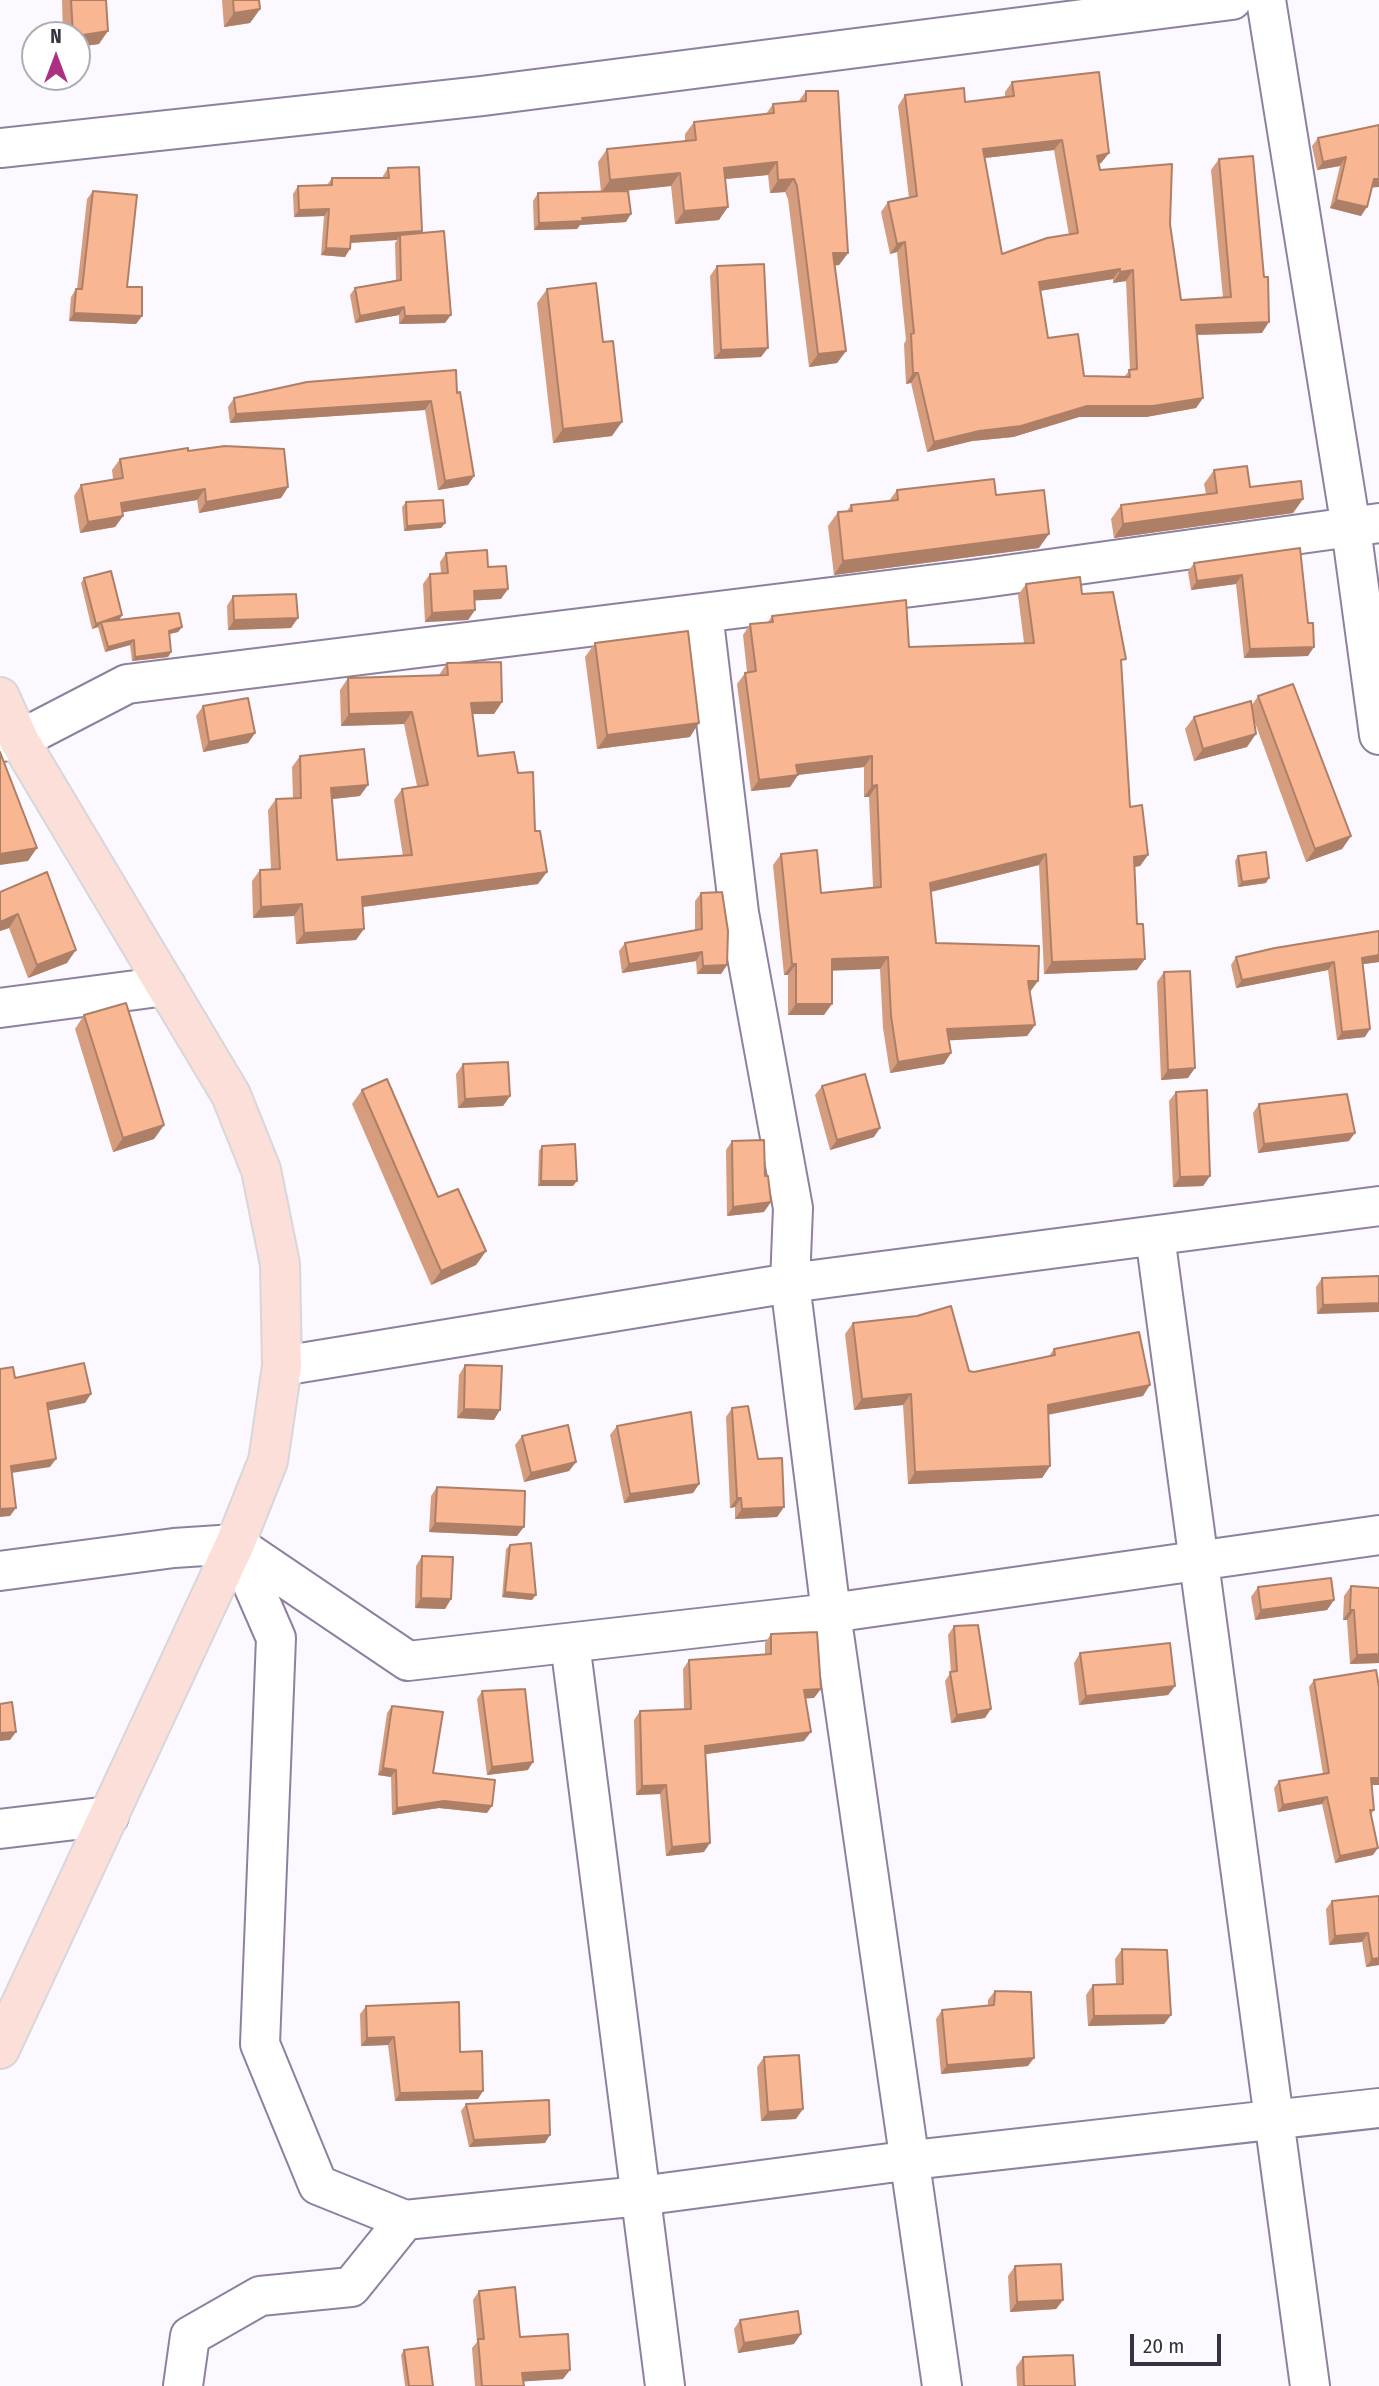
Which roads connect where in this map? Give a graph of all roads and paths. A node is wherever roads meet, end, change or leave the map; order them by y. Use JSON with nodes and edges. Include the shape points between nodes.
{"nodes":[{"id":1,"x":1232,"y":0,"type":"edge"},
{"id":2,"x":1266,"y":0,"type":"edge"},
{"id":3,"x":0,"y":148,"type":"edge"},
{"id":4,"x":1365,"y":525,"type":"edge"},
{"id":5,"x":703,"y":613,"type":"junction"},
{"id":6,"x":0,"y":697,"type":"edge"},
{"id":7,"x":1379,"y":735,"type":"edge"},
{"id":8,"x":9,"y":741,"type":"edge"},
{"id":9,"x":166,"y":986,"type":"junction"},
{"id":10,"x":0,"y":1008,"type":"edge"},
{"id":11,"x":1379,"y":1206,"type":"edge"},
{"id":12,"x":1155,"y":1236,"type":"junction"},
{"id":13,"x":790,"y":1283,"type":"junction"},
{"id":14,"x":282,"y":1366,"type":"junction"},
{"id":15,"x":1379,"y":1535,"type":"edge"},
{"id":16,"x":235,"y":1544,"type":"junction"},
{"id":17,"x":1198,"y":1561,"type":"junction"},
{"id":18,"x":0,"y":1571,"type":"edge"},
{"id":19,"x":831,"y":1613,"type":"junction"},
{"id":20,"x":570,"y":1643,"type":"junction"},
{"id":21,"x":109,"y":1816,"type":"junction"},
{"id":22,"x":0,"y":1829,"type":"edge"},
{"id":23,"x":0,"y":2049,"type":"edge"},
{"id":24,"x":1379,"y":2108,"type":"edge"},
{"id":25,"x":1275,"y":2120,"type":"junction"},
{"id":26,"x":912,"y":2160,"type":"junction"},
{"id":27,"x":640,"y":2196,"type":"junction"},
{"id":28,"x":405,"y":2220,"type":"junction"},
{"id":29,"x":183,"y":2386,"type":"edge"},
{"id":30,"x":665,"y":2386,"type":"edge"},
{"id":31,"x":942,"y":2386,"type":"edge"},
{"id":32,"x":1310,"y":2386,"type":"edge"}],
"edges":[{"from":1,"to":3,"type":"street","via":[[482,96]]},
{"from":2,"to":4,"type":"street"},
{"from":4,"to":5,"type":"street"},
{"from":4,"to":7,"type":"street"},
{"from":5,"to":8,"type":"street","via":[[127,684]]},
{"from":5,"to":13,"type":"street","via":[[738,912],[793,1208]]},
{"from":6,"to":8,"type":"main road"},
{"from":8,"to":9,"type":"main road"},
{"from":9,"to":10,"type":"street"},
{"from":9,"to":14,"type":"main road","via":[[231,1095],[261,1170],[280,1264]]},
{"from":11,"to":12,"type":"street"},
{"from":12,"to":13,"type":"street"},
{"from":12,"to":17,"type":"street"},
{"from":13,"to":14,"type":"street"},
{"from":13,"to":19,"type":"street"},
{"from":14,"to":16,"type":"main road","via":[[268,1461]]},
{"from":15,"to":17,"type":"street"},
{"from":16,"to":18,"type":"street"},
{"from":16,"to":20,"type":"street","via":[[408,1661]]},
{"from":16,"to":21,"type":"main road"},
{"from":16,"to":28,"type":"street","via":[[276,1638],[260,2044],[318,2185]]},
{"from":17,"to":19,"type":"street"},
{"from":17,"to":25,"type":"street"},
{"from":19,"to":20,"type":"street"},
{"from":19,"to":26,"type":"street"},
{"from":20,"to":27,"type":"street"},
{"from":21,"to":22,"type":"street"},
{"from":21,"to":23,"type":"main road"},
{"from":24,"to":25,"type":"street"},
{"from":25,"to":26,"type":"street"},
{"from":25,"to":32,"type":"street"},
{"from":26,"to":27,"type":"street"},
{"from":26,"to":31,"type":"street"},
{"from":27,"to":28,"type":"street"},
{"from":27,"to":30,"type":"street"},
{"from":28,"to":29,"type":"street","via":[[351,2287],[260,2296],[190,2336]]}]}
